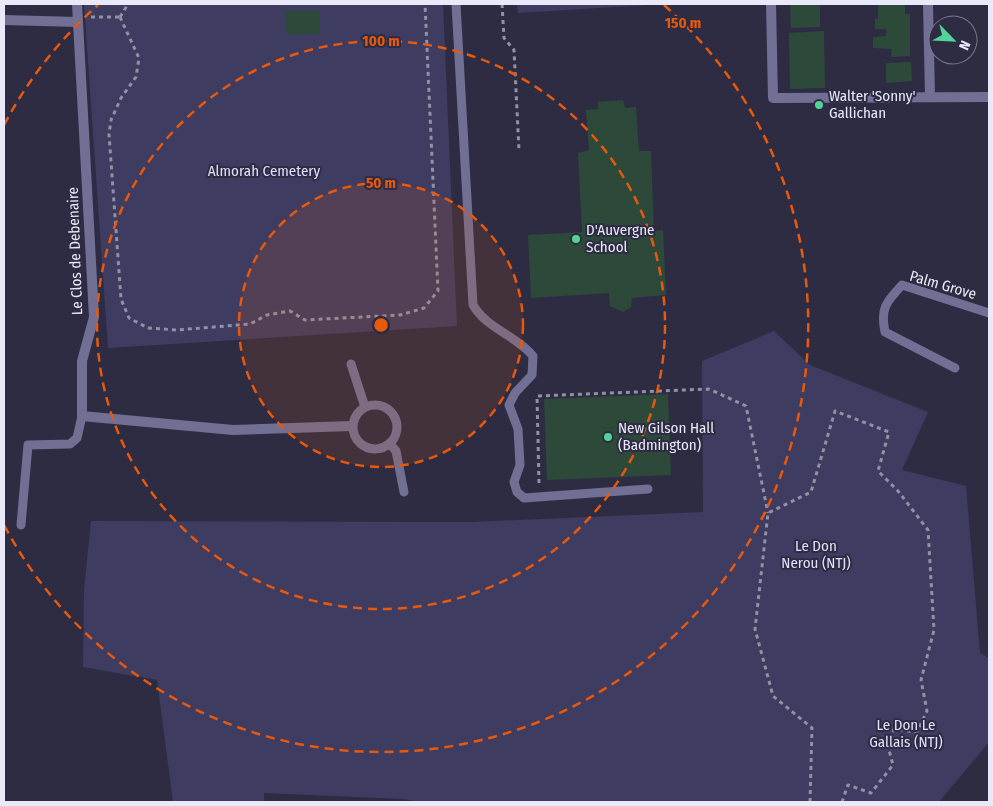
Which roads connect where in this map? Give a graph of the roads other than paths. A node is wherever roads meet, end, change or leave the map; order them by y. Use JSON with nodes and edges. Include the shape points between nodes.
{"nodes":[{"id":1,"x":77,"y":4,"type":"edge"},
{"id":2,"x":456,"y":4,"type":"edge"},
{"id":3,"x":771,"y":4,"type":"edge"},
{"id":4,"x":928,"y":4,"type":"edge"},
{"id":5,"x":4,"y":20,"type":"edge"},
{"id":6,"x":78,"y":22,"type":"junction"},
{"id":7,"x":930,"y":97,"type":"junction"},
{"id":8,"x":989,"y":97,"type":"edge"},
{"id":9,"x":989,"y":313,"type":"edge"},
{"id":10,"x":351,"y":364,"type":"dead end"},
{"id":11,"x":955,"y":368,"type":"dead end"},
{"id":12,"x":365,"y":408,"type":"junction"},
{"id":13,"x":82,"y":416,"type":"junction"},
{"id":14,"x":352,"y":426,"type":"junction"},
{"id":15,"x":390,"y":444,"type":"junction"},
{"id":16,"x":648,"y":489,"type":"dead end"},
{"id":17,"x":404,"y":492,"type":"dead end"},
{"id":18,"x":21,"y":525,"type":"dead end"}],
"edges":[{"from":1,"to":6,"type":"street","name":"Le Clos de Debenaire"},
{"from":2,"to":16,"type":"lane","via":[[473,305],[481,318],[525,346],[533,356],[532,375],[509,405],[518,429],[520,465],[514,482],[517,492],[524,498]]},
{"from":3,"to":7,"type":"street","via":[[773,98]]},
{"from":4,"to":7,"type":"street"},
{"from":5,"to":6,"type":"street"},
{"from":6,"to":13,"type":"street","name":"Le Clos de Debenaire","via":[[94,317],[82,361]]},
{"from":7,"to":8,"type":"street"},
{"from":9,"to":11,"type":"lane","name":"Palm Grove","via":[[902,285],[887,302],[882,317],[884,332]]},
{"from":10,"to":12,"type":"lane"},
{"from":12,"to":14,"type":"lane","via":[[358,413]]},
{"from":12,"to":15,"type":"lane","via":[[383,407],[394,416],[396,434]]},
{"from":13,"to":14,"type":"street","via":[[233,430]]},
{"from":13,"to":18,"type":"lane","via":[[77,438],[70,444],[28,445]]},
{"from":14,"to":15,"type":"lane","via":[[357,441],[366,448],[381,449]]},
{"from":15,"to":17,"type":"lane","via":[[396,451]]}]}
